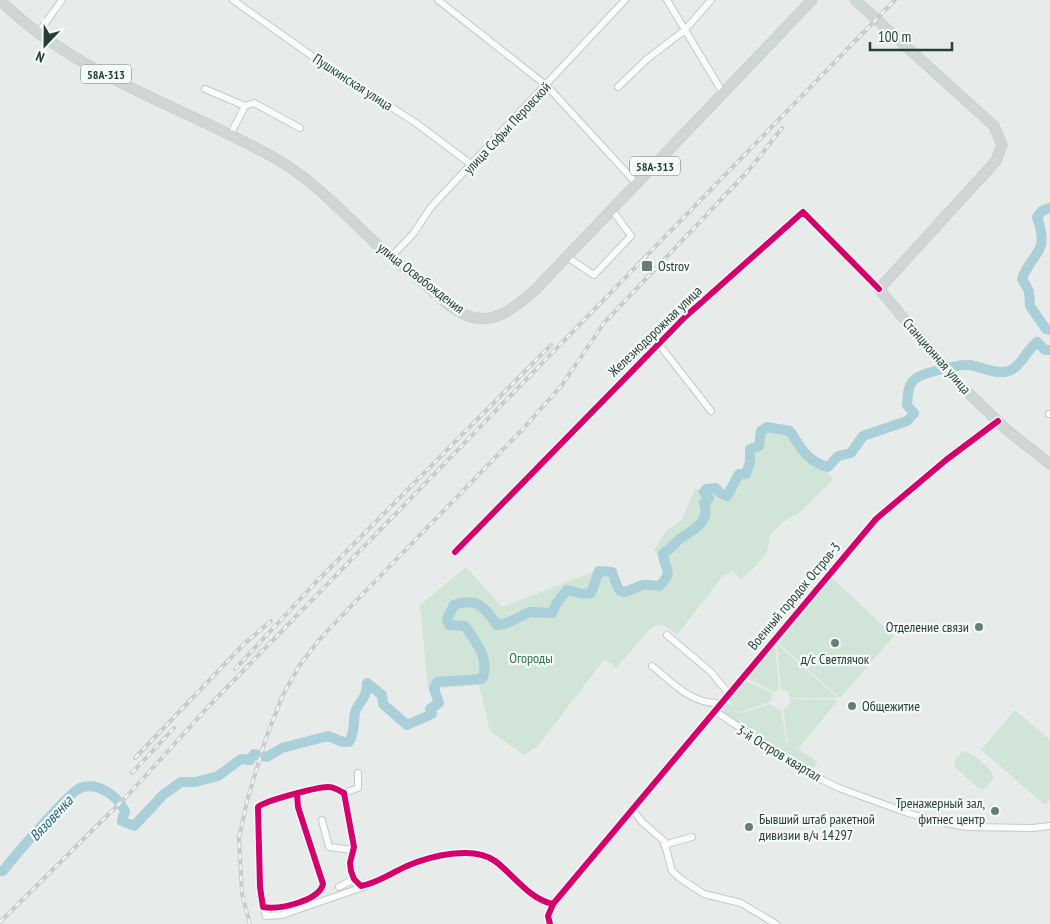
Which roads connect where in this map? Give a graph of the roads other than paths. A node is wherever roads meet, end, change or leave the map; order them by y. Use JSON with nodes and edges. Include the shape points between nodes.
{"nodes":[{"id":1,"x":0,"y":0,"type":"edge"},
{"id":2,"x":62,"y":0,"type":"edge"},
{"id":3,"x":233,"y":0,"type":"edge"},
{"id":4,"x":625,"y":0,"type":"edge"},
{"id":5,"x":667,"y":0,"type":"edge"},
{"id":6,"x":711,"y":0,"type":"edge"},
{"id":7,"x":812,"y":0,"type":"edge"},
{"id":8,"x":855,"y":0,"type":"edge"},
{"id":9,"x":440,"y":1,"type":"edge"},
{"id":10,"x":685,"y":30,"type":"junction"},
{"id":11,"x":38,"y":33,"type":"junction"},
{"id":12,"x":547,"y":86,"type":"junction"},
{"id":13,"x":618,"y":88,"type":"dead end"},
{"id":14,"x":205,"y":89,"type":"dead end"},
{"id":15,"x":722,"y":93,"type":"junction"},
{"id":16,"x":245,"y":106,"type":"junction"},
{"id":17,"x":300,"y":128,"type":"dead end"},
{"id":18,"x":230,"y":135,"type":"junction"},
{"id":19,"x":472,"y":165,"type":"junction"},
{"id":20,"x":637,"y":184,"type":"junction"},
{"id":21,"x":612,"y":210,"type":"junction"},
{"id":22,"x":391,"y":257,"type":"junction"},
{"id":23,"x":566,"y":257,"type":"junction"},
{"id":24,"x":879,"y":290,"type":"junction"},
{"id":25,"x":658,"y":343,"type":"junction"},
{"id":26,"x":711,"y":411,"type":"dead end"},
{"id":27,"x":998,"y":421,"type":"junction"},
{"id":28,"x":1050,"y":464,"type":"edge"},
{"id":29,"x":456,"y":552,"type":"dead end"},
{"id":30,"x":667,"y":635,"type":"dead end"},
{"id":31,"x":652,"y":666,"type":"dead end"},
{"id":32,"x":729,"y":694,"type":"junction"},
{"id":33,"x":721,"y":703,"type":"junction"},
{"id":34,"x":714,"y":711,"type":"junction"},
{"id":35,"x":358,"y":773,"type":"dead end"},
{"id":36,"x":344,"y":793,"type":"junction"},
{"id":37,"x":297,"y":794,"type":"junction"},
{"id":38,"x":633,"y":810,"type":"junction"},
{"id":39,"x":322,"y":820,"type":"dead end"},
{"id":40,"x":1050,"y":826,"type":"edge"},
{"id":41,"x":692,"y":837,"type":"dead end"},
{"id":42,"x":664,"y":844,"type":"junction"},
{"id":43,"x":353,"y":850,"type":"junction"},
{"id":44,"x":354,"y":879,"type":"junction"},
{"id":45,"x":323,"y":884,"type":"junction"},
{"id":46,"x":369,"y":884,"type":"junction"},
{"id":47,"x":339,"y":887,"type":"dead end"},
{"id":48,"x":328,"y":901,"type":"junction"},
{"id":49,"x":553,"y":904,"type":"junction"},
{"id":50,"x":263,"y":907,"type":"junction"},
{"id":51,"x":548,"y":916,"type":"junction"},
{"id":52,"x":542,"y":924,"type":"edge"},
{"id":53,"x":550,"y":924,"type":"edge"},
{"id":54,"x":776,"y":924,"type":"edge"}],
"edges":[{"from":1,"to":11,"type":"main road","name":"улица Освобождения","number":"58А-313"},
{"from":2,"to":11,"type":"street"},
{"from":3,"to":19,"type":"street","name":"Пушкинская улица","via":[[322,63],[416,123]]},
{"from":4,"to":12,"type":"street","name":"улица Софьи Перовской"},
{"from":5,"to":10,"type":"street"},
{"from":6,"to":10,"type":"street"},
{"from":7,"to":15,"type":"main road","name":"улица Освобождения","number":"58А-313"},
{"from":8,"to":24,"type":"main road","via":[[994,126],[1002,145],[996,161]]},
{"from":9,"to":12,"type":"street"},
{"from":10,"to":13,"type":"street","via":[[647,59]]},
{"from":10,"to":15,"type":"street"},
{"from":11,"to":18,"type":"main road","name":"улица Освобождения","number":"58А-313","via":[[102,72]]},
{"from":12,"to":19,"type":"street","name":"улица Софьи Перовской"},
{"from":12,"to":20,"type":"street"},
{"from":14,"to":16,"type":"street"},
{"from":15,"to":20,"type":"main road","name":"улица Освобождения","number":"58А-313"},
{"from":16,"to":17,"type":"street","via":[[254,103]]},
{"from":16,"to":18,"type":"street"},
{"from":18,"to":22,"type":"main road","name":"улица Освобождения","number":"58А-313","via":[[291,168]]},
{"from":19,"to":22,"type":"street","name":"улица Софьи Перовской","via":[[431,207],[413,234]]},
{"from":20,"to":21,"type":"main road","name":"улица Освобождения","number":"58А-313"},
{"from":21,"to":23,"type":"main road","name":"улица Освобождения","number":"58А-313"},
{"from":21,"to":23,"type":"street","via":[[631,236],[594,275]]},
{"from":22,"to":23,"type":"main road","name":"улица Освобождения","number":"58А-313","via":[[456,309],[481,319],[512,310]]},
{"from":24,"to":25,"type":"street","name":"Железнодорожная улица","via":[[803,212]]},
{"from":24,"to":27,"type":"main road","name":"Станционная улица","via":[[959,384]]},
{"from":25,"to":26,"type":"street"},
{"from":25,"to":29,"type":"street","name":"Железнодорожная улица"},
{"from":27,"to":28,"type":"main road","name":"Станционная улица"},
{"from":27,"to":32,"type":"street","name":"Военный городок Остров-3","via":[[876,519]]},
{"from":30,"to":32,"type":"street","via":[[716,676]]},
{"from":31,"to":33,"type":"street","via":[[690,697],[711,704]]},
{"from":32,"to":33,"type":"street","name":"Военный городок Остров-3"},
{"from":33,"to":34,"type":"street","name":"Военный городок Остров-3"},
{"from":34,"to":38,"type":"street","name":"Военный городок Остров-3"},
{"from":34,"to":40,"type":"street","name":"3-й Остров квартал","via":[[806,772],[905,812],[966,827]]},
{"from":35,"to":36,"type":"street","via":[[358,788]]},
{"from":36,"to":37,"type":"street","via":[[330,786]]},
{"from":36,"to":43,"type":"street"},
{"from":37,"to":45,"type":"street","via":[[298,807]]},
{"from":37,"to":50,"type":"street","via":[[263,802],[258,807]]},
{"from":38,"to":42,"type":"street"},
{"from":38,"to":49,"type":"street","name":"Военный городок Остров-3"},
{"from":39,"to":43,"type":"street","via":[[329,847]]},
{"from":41,"to":42,"type":"street"},
{"from":42,"to":54,"type":"street","via":[[672,871],[681,879],[704,894],[741,903]]},
{"from":43,"to":44,"type":"street","via":[[350,863]]},
{"from":44,"to":46,"type":"street","via":[[361,886]]},
{"from":44,"to":47,"type":"street"},
{"from":45,"to":48,"type":"street"},
{"from":45,"to":50,"type":"street","via":[[316,896],[272,909]]},
{"from":46,"to":48,"type":"street"},
{"from":46,"to":49,"type":"street","via":[[425,859],[470,852],[490,857],[529,892]]},
{"from":48,"to":50,"type":"street","via":[[271,917],[266,916]]},
{"from":49,"to":51,"type":"street","name":"Военный городок Остров-3"},
{"from":51,"to":52,"type":"street","name":"Военный городок Остров-3"},
{"from":51,"to":53,"type":"street"}]}
